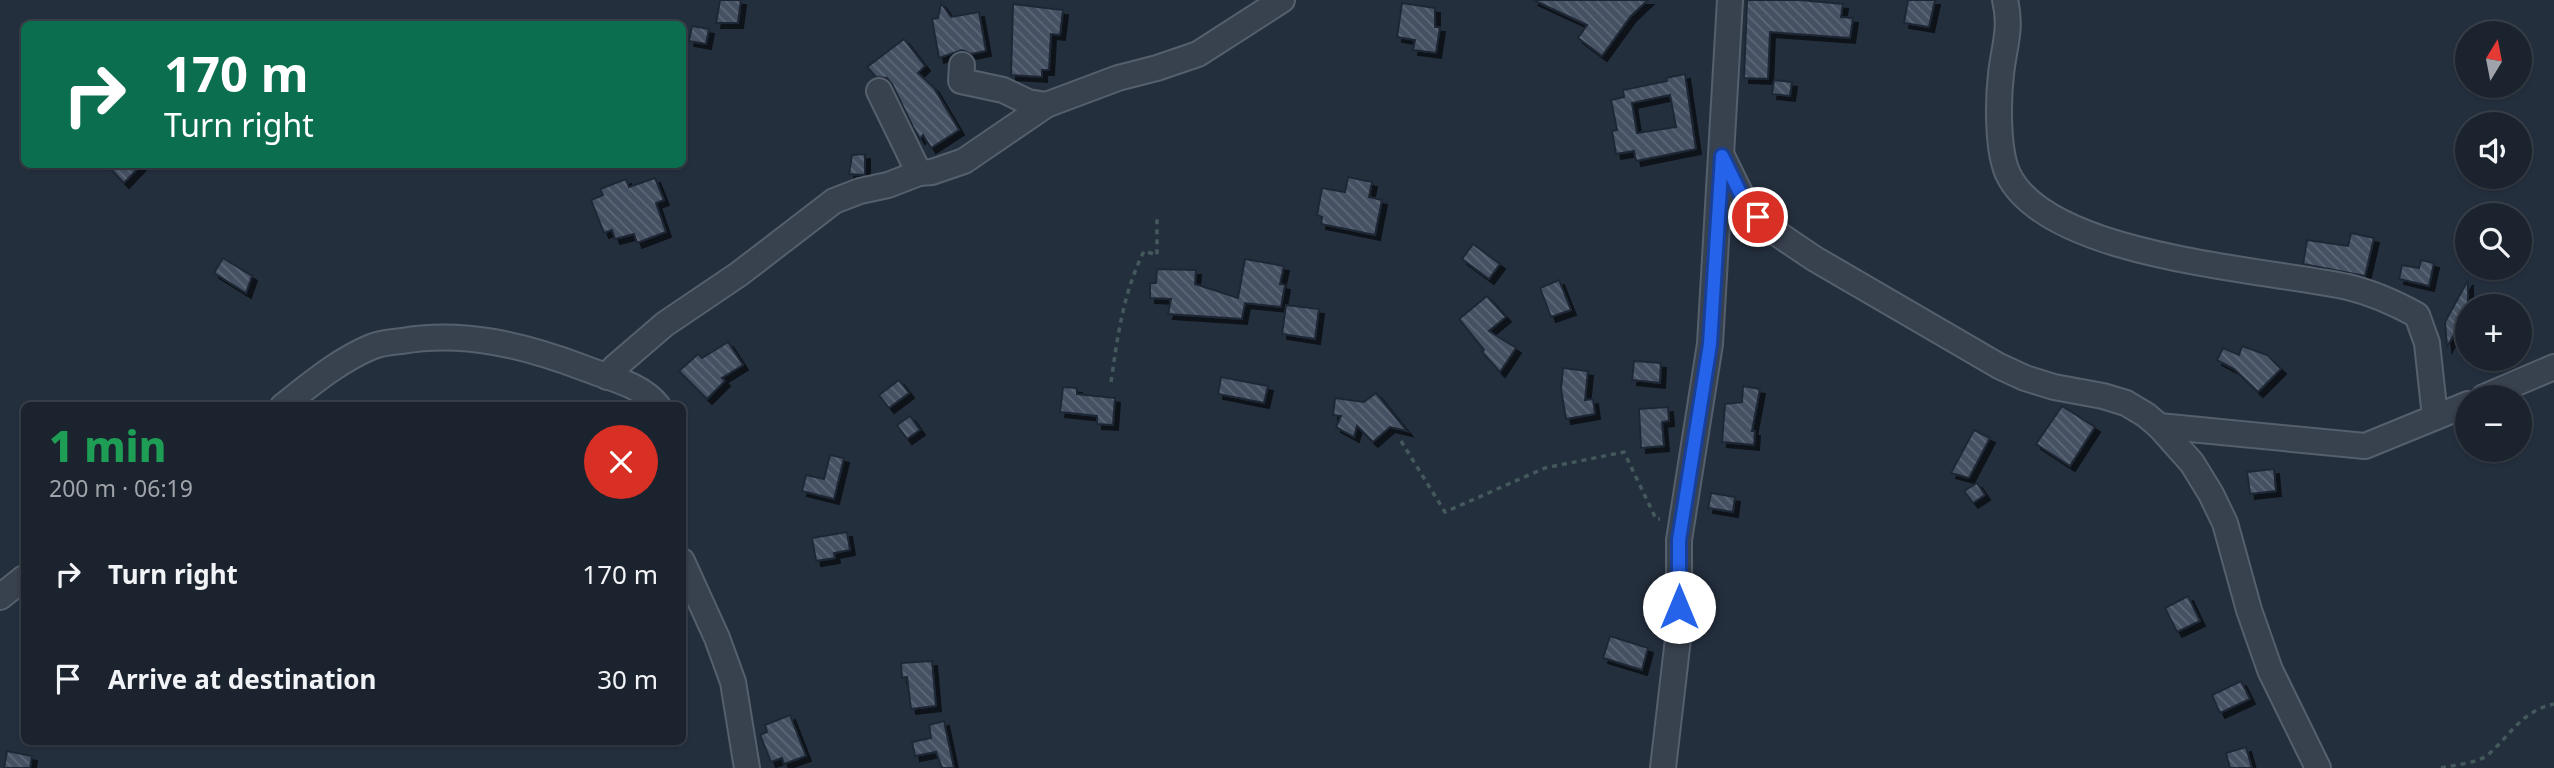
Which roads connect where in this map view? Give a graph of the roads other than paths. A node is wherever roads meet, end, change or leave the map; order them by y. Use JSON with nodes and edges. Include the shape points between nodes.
{"nodes":[{"id":1,"x":1282,"y":0,"type":"edge"},
{"id":2,"x":1730,"y":0,"type":"edge"},
{"id":3,"x":2005,"y":0,"type":"edge"},
{"id":4,"x":962,"y":65,"type":"dead end"},
{"id":5,"x":878,"y":91,"type":"dead end"},
{"id":6,"x":1046,"y":105,"type":"junction"},
{"id":7,"x":1722,"y":156,"type":"junction"},
{"id":8,"x":919,"y":173,"type":"junction"},
{"id":9,"x":633,"y":351,"type":"junction"},
{"id":10,"x":2554,"y":367,"type":"edge"},
{"id":11,"x":607,"y":377,"type":"junction"},
{"id":12,"x":2512,"y":385,"type":"edge"},
{"id":13,"x":650,"y":398,"type":"edge"},
{"id":14,"x":288,"y":402,"type":"edge"},
{"id":15,"x":2455,"y":409,"type":"edge"},
{"id":16,"x":2435,"y":417,"type":"junction"},
{"id":17,"x":2159,"y":426,"type":"junction"},
{"id":18,"x":686,"y":570,"type":"edge"},
{"id":19,"x":21,"y":580,"type":"edge"},
{"id":20,"x":0,"y":597,"type":"edge"},
{"id":21,"x":747,"y":768,"type":"edge"},
{"id":22,"x":1663,"y":768,"type":"edge"},
{"id":23,"x":2318,"y":768,"type":"edge"}],
"edges":[{"from":1,"to":6,"type":"street","via":[[1198,54]]},
{"from":2,"to":7,"type":"street"},
{"from":3,"to":16,"type":"street","via":[[2008,37],[2001,73],[1999,136],[2008,174],[2027,199],[2074,228],[2122,244],[2207,266],[2337,285],[2387,299],[2417,315],[2427,343]]},
{"from":4,"to":6,"type":"street","via":[[961,81]]},
{"from":5,"to":8,"type":"street"},
{"from":6,"to":8,"type":"street","via":[[964,161]]},
{"from":7,"to":17,"type":"street","via":[[1742,197],[1758,217],[1815,259],[1999,366],[2045,384],[2126,403]]},
{"from":7,"to":22,"type":"street","via":[[1710,344],[1679,540],[1679,630]]},
{"from":8,"to":9,"type":"street","via":[[834,201]]},
{"from":9,"to":11,"type":"street"},
{"from":9,"to":13,"type":"street","via":[[635,373]]},
{"from":10,"to":12,"type":"street"},
{"from":11,"to":13,"type":"street"},
{"from":11,"to":14,"type":"street","via":[[548,354],[494,341],[420,338],[373,346],[334,366]]},
{"from":15,"to":16,"type":"street"},
{"from":16,"to":17,"type":"street","via":[[2365,446]]},
{"from":17,"to":23,"type":"street","via":[[2192,463],[2225,523],[2270,670]]},
{"from":18,"to":21,"type":"street","via":[[733,682]]},
{"from":19,"to":20,"type":"street"}]}
